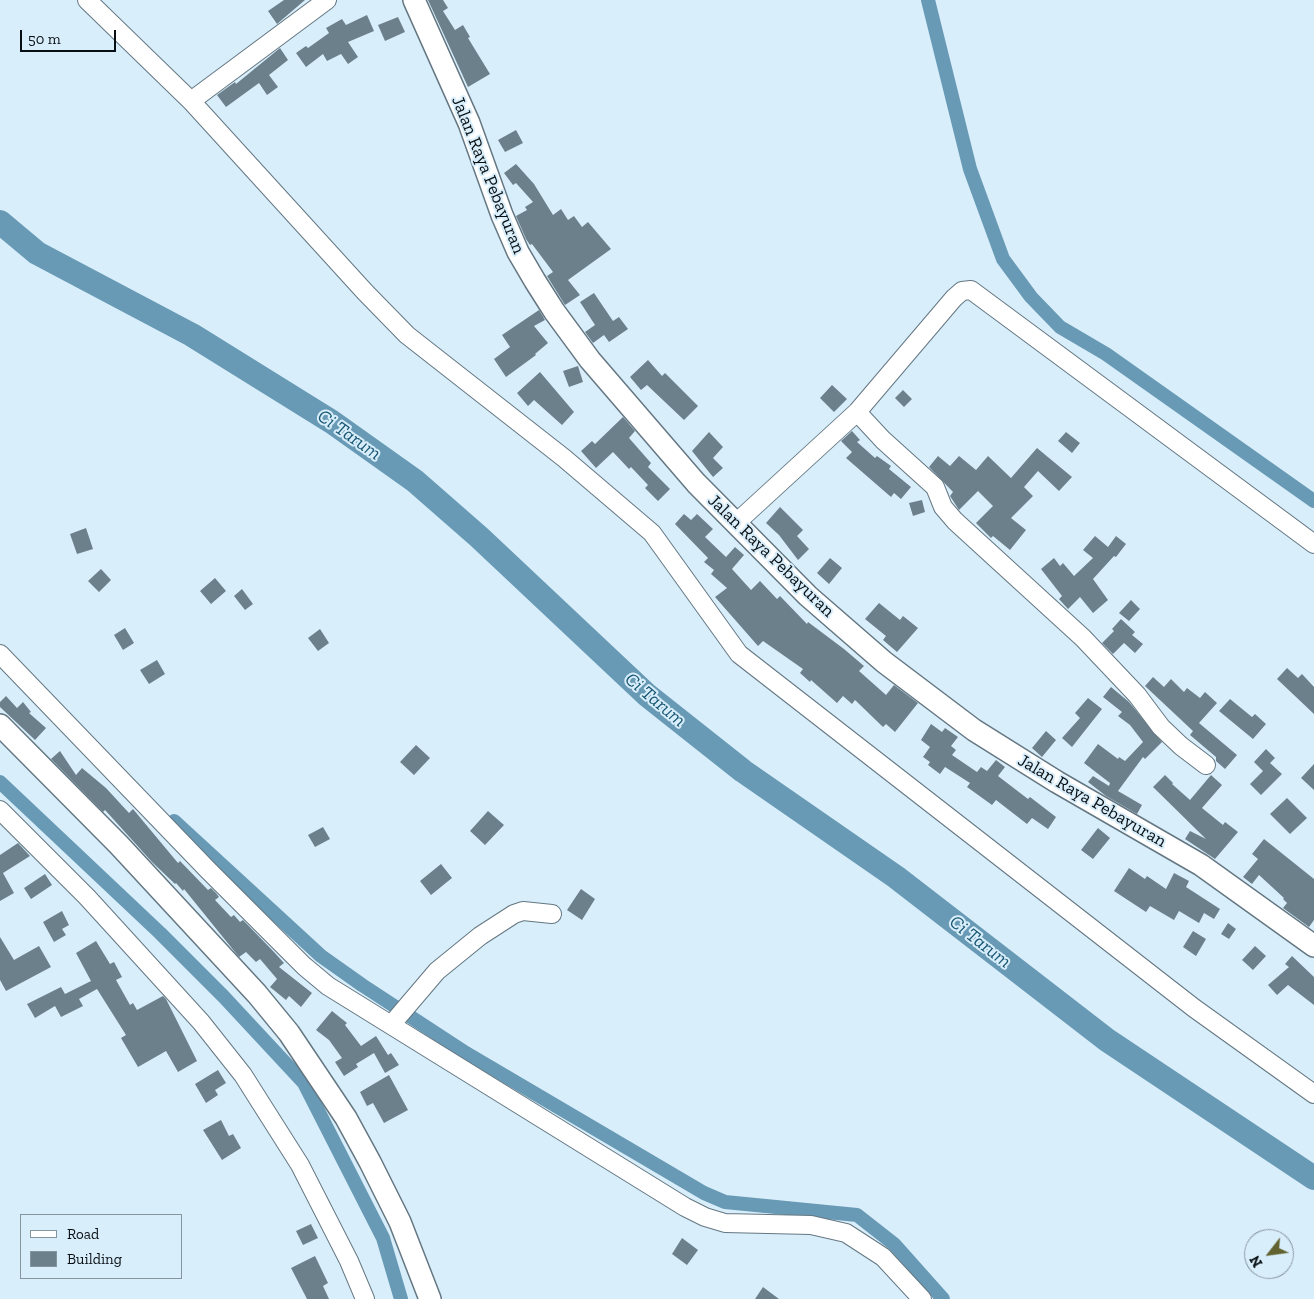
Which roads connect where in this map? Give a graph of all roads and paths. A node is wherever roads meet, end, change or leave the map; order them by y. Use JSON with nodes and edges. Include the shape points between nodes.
{"nodes":[{"id":1,"x":87,"y":0,"type":"edge"},
{"id":2,"x":327,"y":0,"type":"edge"},
{"id":3,"x":414,"y":0,"type":"edge"},
{"id":4,"x":191,"y":101,"type":"junction"},
{"id":5,"x":857,"y":412,"type":"junction"},
{"id":6,"x":736,"y":523,"type":"junction"},
{"id":7,"x":1314,"y":544,"type":"edge"},
{"id":8,"x":0,"y":654,"type":"edge"},
{"id":9,"x":0,"y":725,"type":"edge"},
{"id":10,"x":1206,"y":765,"type":"dead end"},
{"id":11,"x":0,"y":810,"type":"edge"},
{"id":12,"x":552,"y":914,"type":"dead end"},
{"id":13,"x":1314,"y":946,"type":"edge"},
{"id":14,"x":399,"y":1014,"type":"junction"},
{"id":15,"x":1314,"y":1094,"type":"edge"},
{"id":16,"x":365,"y":1299,"type":"edge"},
{"id":17,"x":430,"y":1299,"type":"edge"},
{"id":18,"x":922,"y":1299,"type":"edge"}],
"edges":[{"from":1,"to":4,"type":"street"},
{"from":2,"to":4,"type":"street"},
{"from":3,"to":6,"type":"main road","name":"Jalan Raya Pebayuran","via":[[469,123],[518,252],[544,296],[590,360]]},
{"from":4,"to":15,"type":"street","via":[[407,335],[564,458],[652,533],[739,654],[1186,1002]]},
{"from":5,"to":6,"type":"street"},
{"from":5,"to":7,"type":"street","via":[[954,298],[962,291],[971,290]]},
{"from":5,"to":10,"type":"street","via":[[935,487],[943,507],[955,521],[1083,638],[1137,695],[1161,727]]},
{"from":6,"to":13,"type":"main road","name":"Jalan Raya Pebayuran","via":[[808,596],[870,650],[974,730],[1056,782],[1201,865]]},
{"from":8,"to":14,"type":"street","via":[[317,978]]},
{"from":9,"to":17,"type":"main road","via":[[119,845],[257,994],[288,1033],[346,1118],[370,1162],[400,1222]]},
{"from":11,"to":16,"type":"street","via":[[87,897],[201,1022],[243,1075],[300,1165]]},
{"from":12,"to":14,"type":"street","via":[[524,911],[503,921],[448,961]]},
{"from":14,"to":18,"type":"street","via":[[685,1207],[725,1222],[811,1226],[846,1233],[882,1257]]}]}
